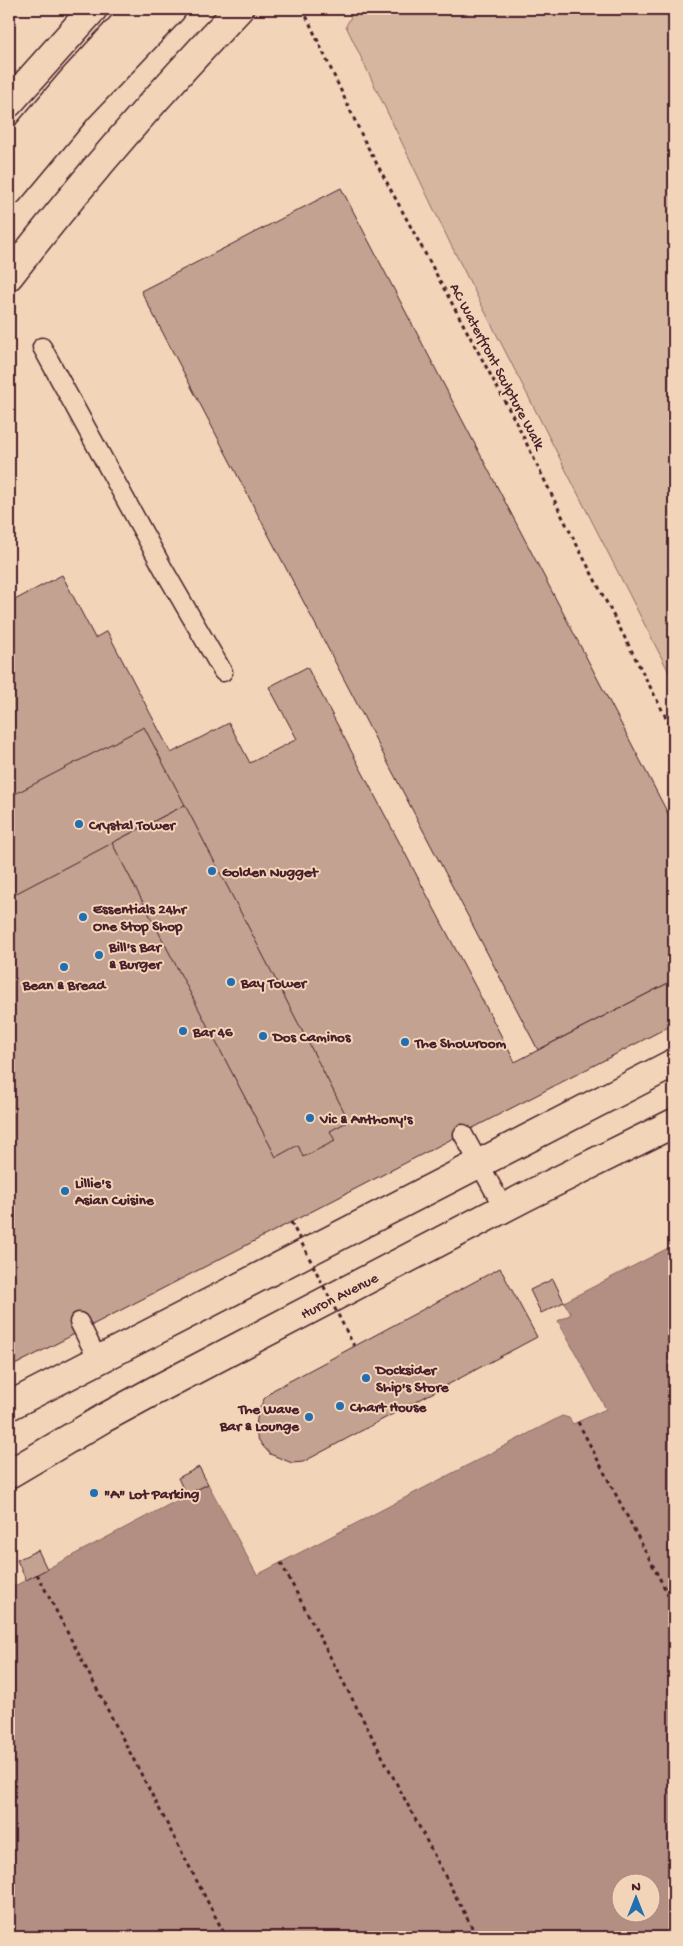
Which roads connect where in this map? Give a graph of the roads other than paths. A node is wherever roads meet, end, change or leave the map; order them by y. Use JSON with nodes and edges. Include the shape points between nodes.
{"nodes":[{"id":1,"x":93,"y":9,"type":"edge"},
{"id":2,"x":138,"y":9,"type":"edge"},
{"id":3,"x":172,"y":9,"type":"edge"},
{"id":4,"x":239,"y":9,"type":"edge"},
{"id":5,"x":40,"y":66,"type":"junction"},
{"id":6,"x":9,"y":88,"type":"edge"},
{"id":7,"x":9,"y":103,"type":"edge"},
{"id":8,"x":9,"y":155,"type":"edge"},
{"id":9,"x":9,"y":191,"type":"edge"},
{"id":10,"x":9,"y":276,"type":"edge"},
{"id":11,"x":42,"y":347,"type":"dead end"},
{"id":12,"x":223,"y":672,"type":"dead end"},
{"id":13,"x":674,"y":1063,"type":"edge"},
{"id":14,"x":674,"y":1123,"type":"edge"},
{"id":15,"x":463,"y":1134,"type":"dead end"},
{"id":16,"x":480,"y":1164,"type":"junction"},
{"id":17,"x":504,"y":1209,"type":"junction"},
{"id":18,"x":79,"y":1322,"type":"dead end"},
{"id":19,"x":98,"y":1360,"type":"junction"},
{"id":20,"x":9,"y":1406,"type":"edge"},
{"id":21,"x":9,"y":1474,"type":"edge"}],
"edges":[{"from":1,"to":5,"type":"street"},
{"from":2,"to":8,"type":"street"},
{"from":3,"to":9,"type":"street","via":[[79,107]]},
{"from":4,"to":10,"type":"street","via":[[131,126]]},
{"from":5,"to":6,"type":"street"},
{"from":5,"to":7,"type":"street"},
{"from":11,"to":12,"type":"lane"},
{"from":13,"to":16,"type":"street"},
{"from":14,"to":17,"type":"street","name":"Huron Avenue"},
{"from":15,"to":16,"type":"lane"},
{"from":16,"to":17,"type":"lane"},
{"from":16,"to":19,"type":"street"},
{"from":17,"to":21,"type":"street","name":"Huron Avenue","via":[[152,1392]]},
{"from":18,"to":19,"type":"lane"},
{"from":19,"to":20,"type":"street"}]}
